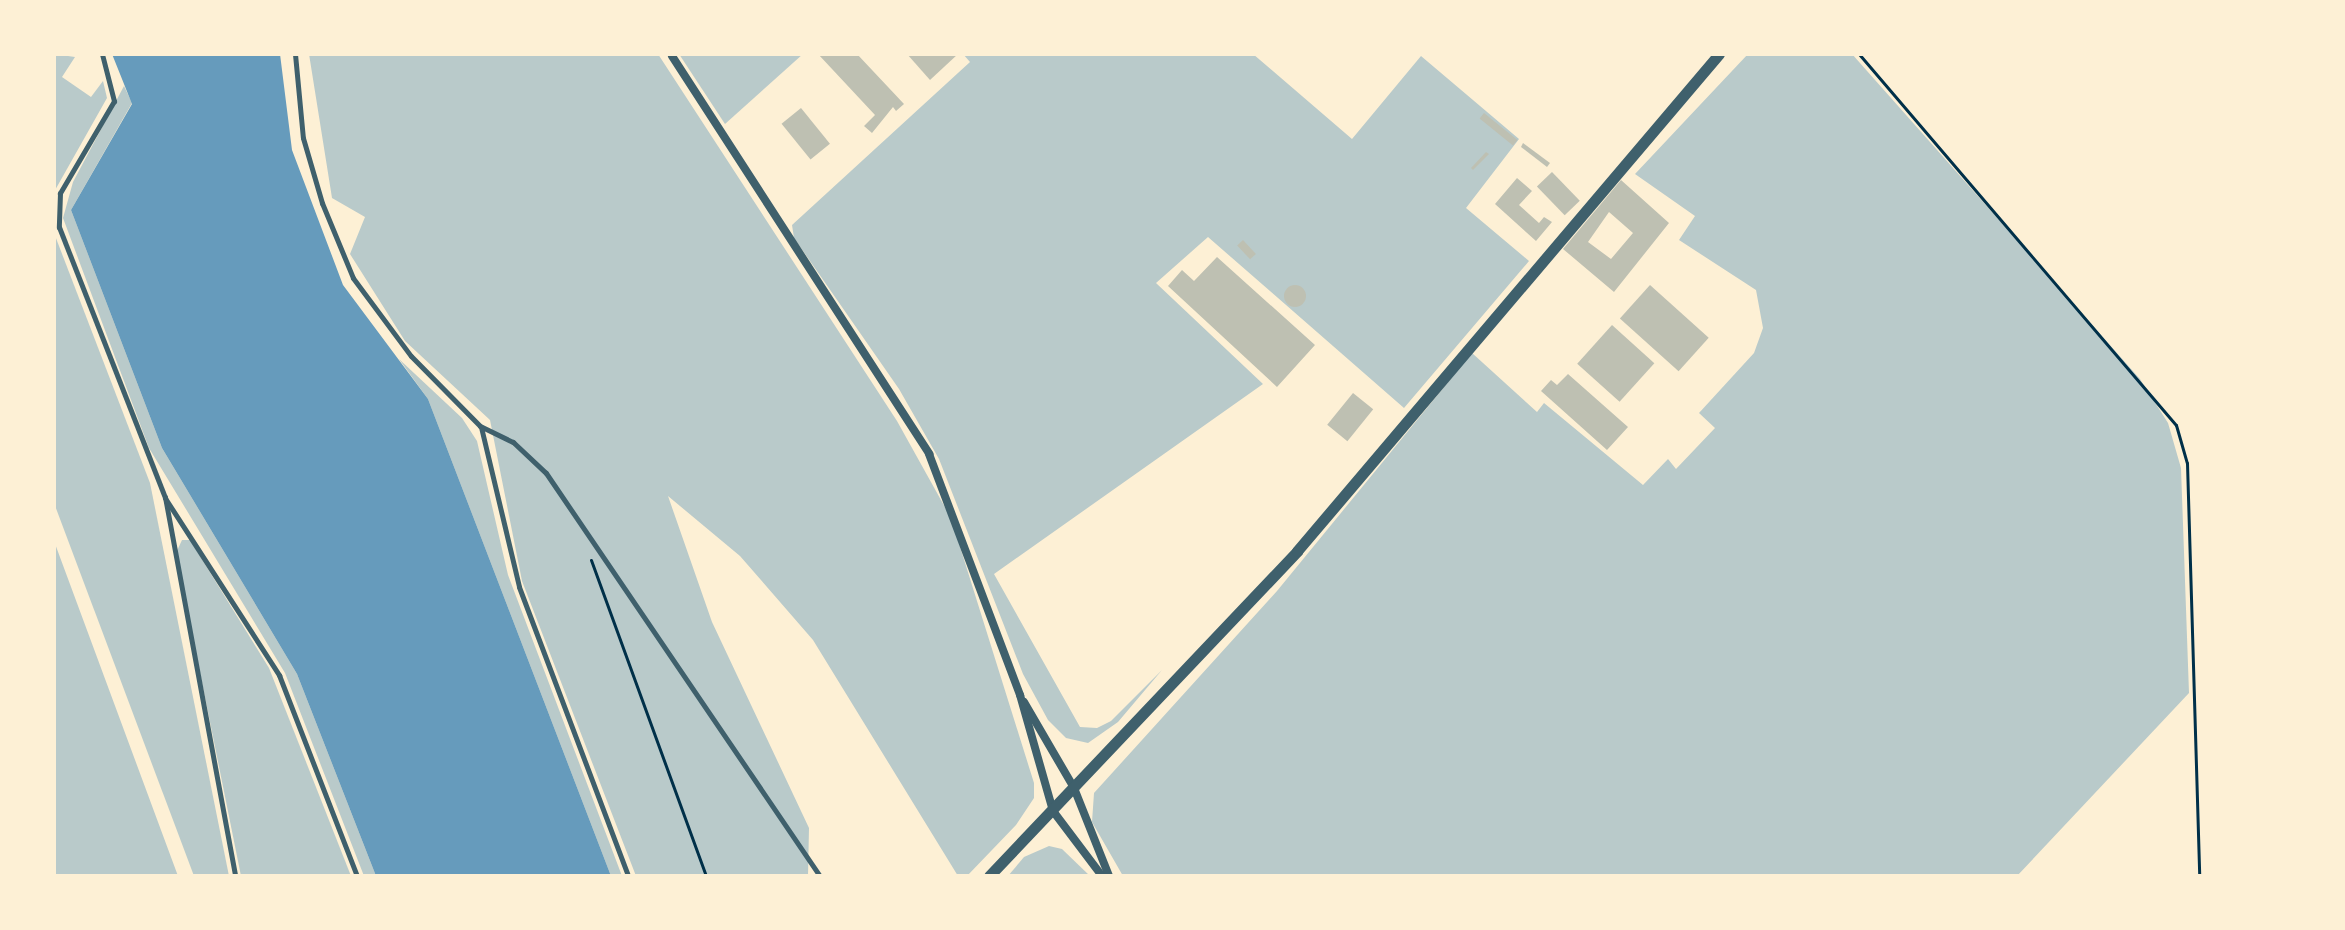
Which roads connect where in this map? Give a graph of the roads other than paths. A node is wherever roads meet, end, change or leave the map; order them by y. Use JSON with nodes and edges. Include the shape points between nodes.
{"nodes":[{"id":1,"x":102,"y":54,"type":"edge"},
{"id":2,"x":295,"y":54,"type":"edge"},
{"id":3,"x":1719,"y":54,"type":"edge"},
{"id":4,"x":672,"y":56,"type":"dead end"},
{"id":5,"x":480,"y":426,"type":"junction"},
{"id":6,"x":165,"y":497,"type":"junction"},
{"id":7,"x":1020,"y":695,"type":"junction"},
{"id":8,"x":1074,"y":788,"type":"junction"},
{"id":9,"x":1053,"y":811,"type":"junction"},
{"id":10,"x":235,"y":876,"type":"edge"},
{"id":11,"x":357,"y":876,"type":"edge"},
{"id":12,"x":628,"y":876,"type":"edge"},
{"id":13,"x":820,"y":876,"type":"edge"},
{"id":14,"x":989,"y":876,"type":"edge"},
{"id":15,"x":1102,"y":876,"type":"edge"},
{"id":16,"x":1109,"y":876,"type":"edge"}],
"edges":[{"from":1,"to":6,"type":"lane","via":[[114,101],[60,193],[59,227]]},
{"from":2,"to":5,"type":"lane","via":[[303,138],[353,278],[411,356]]},
{"from":3,"to":8,"type":"street","via":[[1297,551]]},
{"from":4,"to":7,"type":"street","via":[[929,454]]},
{"from":5,"to":12,"type":"lane","via":[[519,587]]},
{"from":5,"to":13,"type":"lane","via":[[513,442],[546,473]]},
{"from":6,"to":10,"type":"lane"},
{"from":6,"to":11,"type":"lane","via":[[279,675]]},
{"from":7,"to":8,"type":"street"},
{"from":7,"to":9,"type":"street"},
{"from":8,"to":9,"type":"street"},
{"from":8,"to":16,"type":"street"},
{"from":9,"to":14,"type":"street"},
{"from":9,"to":15,"type":"street"}]}
